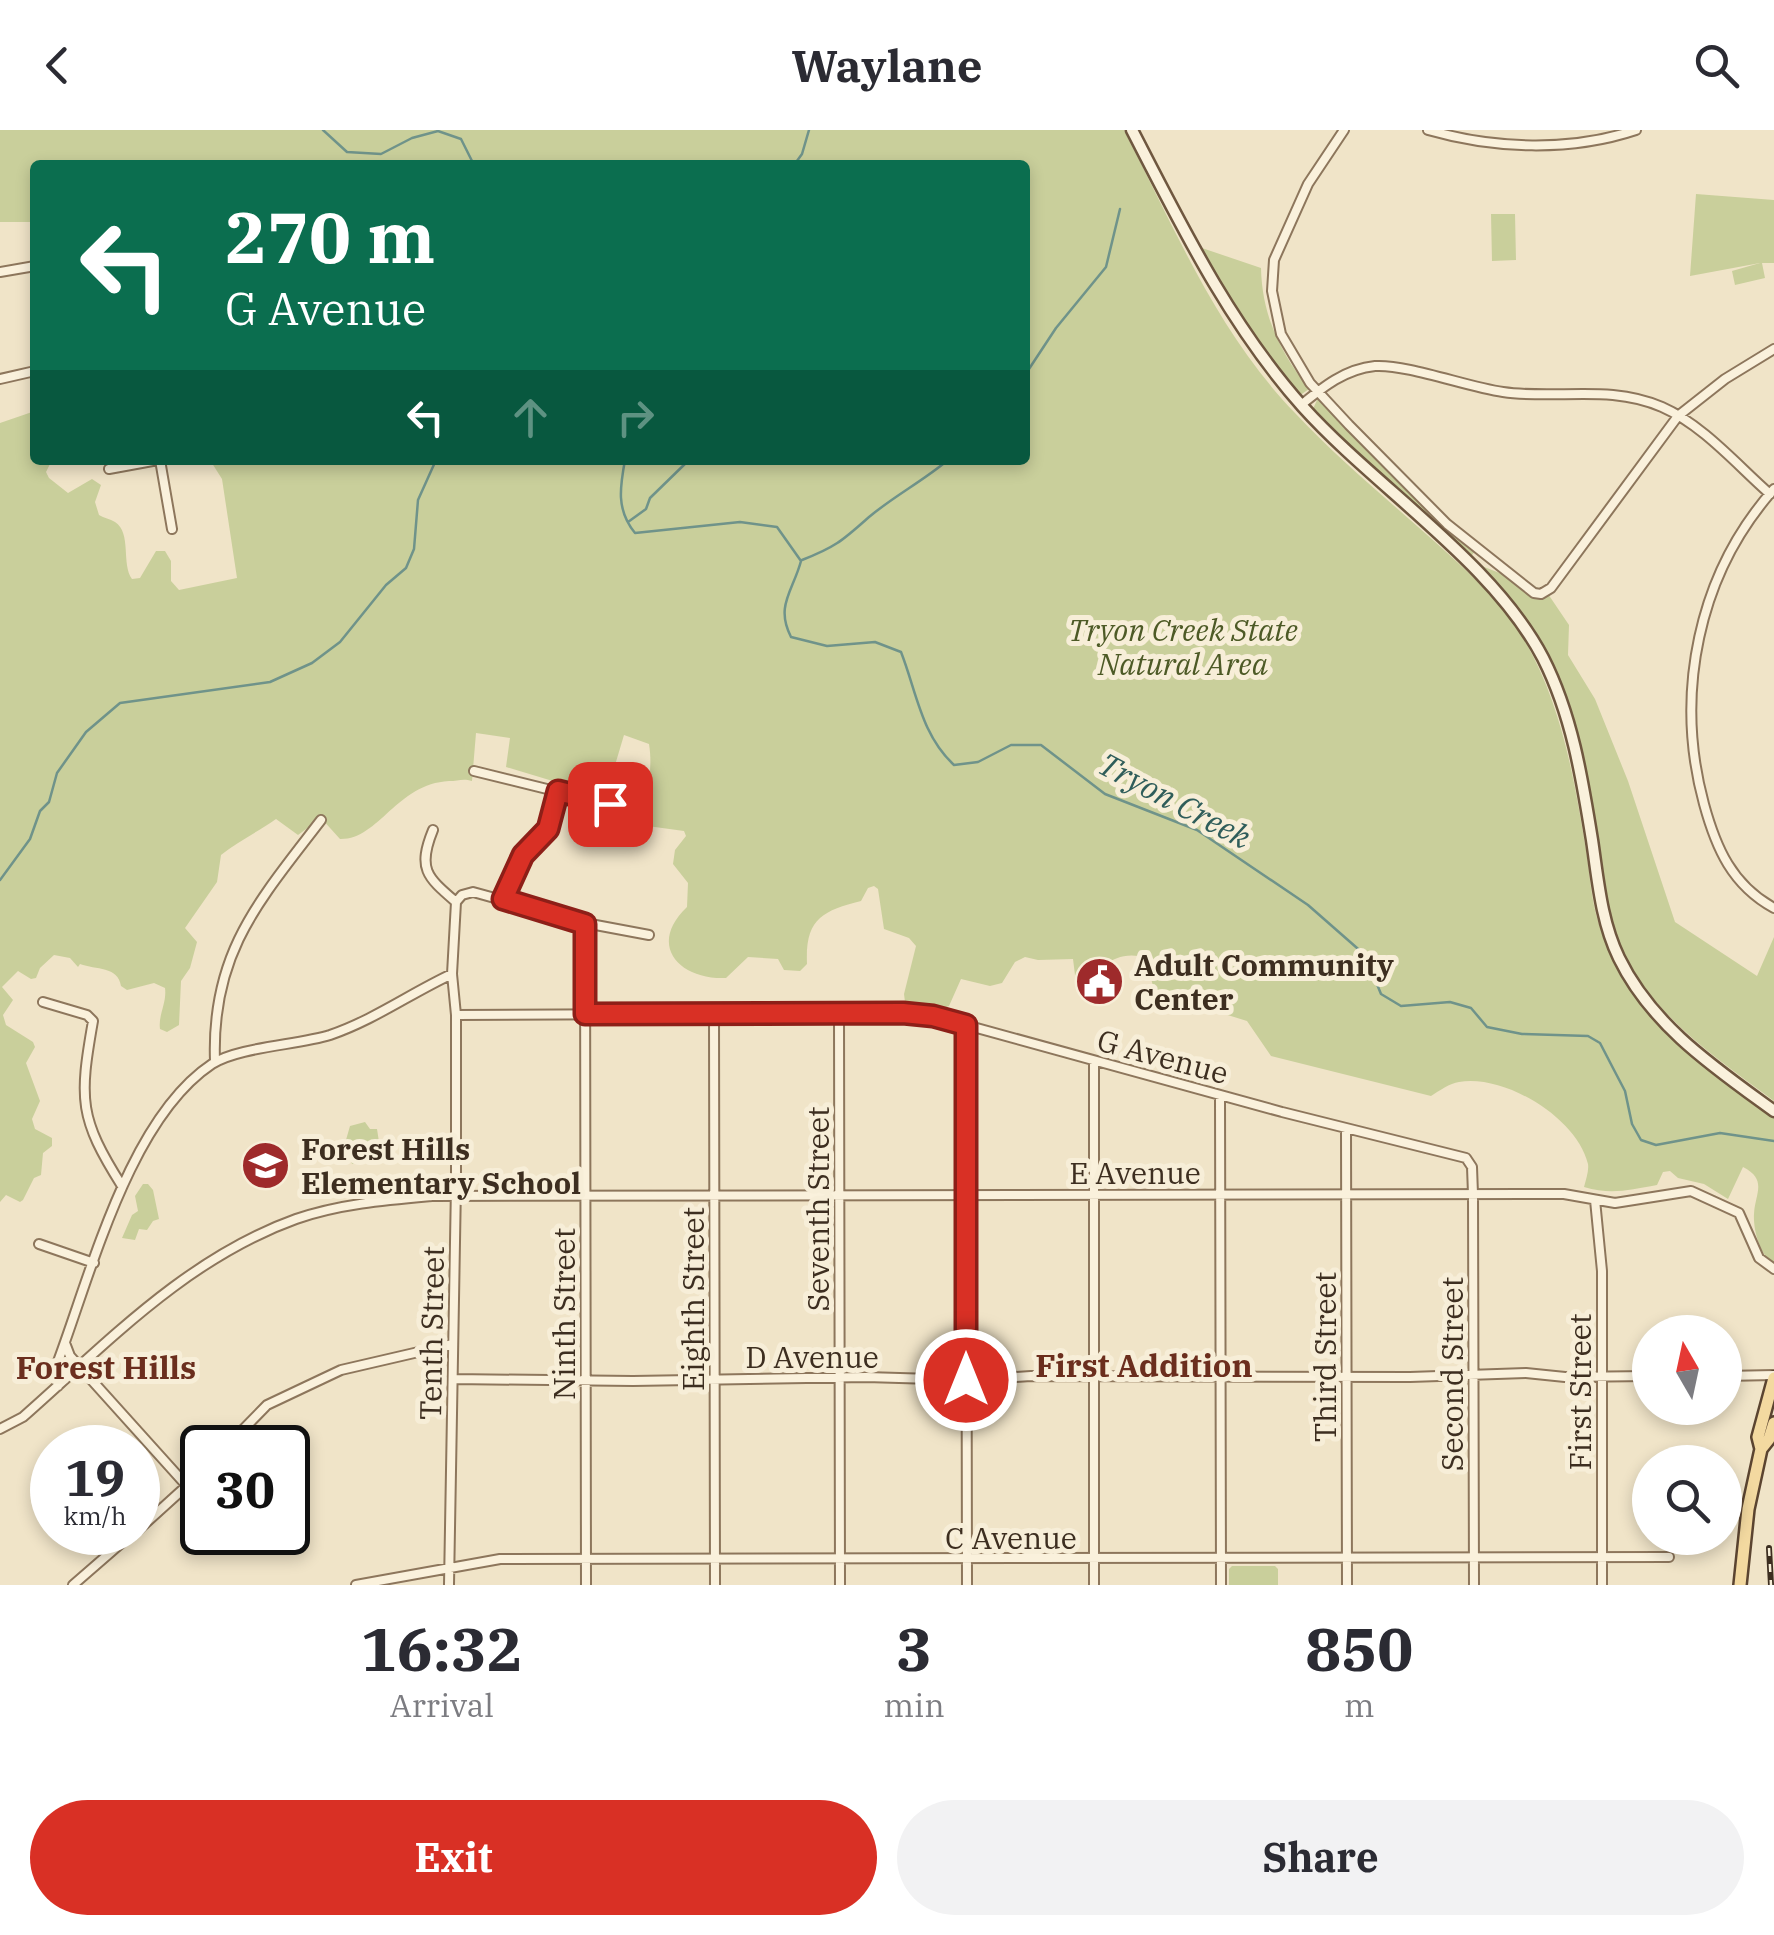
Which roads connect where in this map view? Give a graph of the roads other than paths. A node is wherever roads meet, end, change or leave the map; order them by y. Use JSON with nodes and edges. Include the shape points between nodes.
{"nodes":[{"id":1,"x":1132,"y":130,"type":"edge"},
{"id":2,"x":1344,"y":130,"type":"edge"},
{"id":3,"x":1428,"y":130,"type":"edge"},
{"id":4,"x":1636,"y":130,"type":"edge"},
{"id":5,"x":30,"y":267,"type":"edge"},
{"id":6,"x":0,"y":272,"type":"edge"},
{"id":7,"x":1774,"y":348,"type":"edge"},
{"id":8,"x":30,"y":372,"type":"edge"},
{"id":9,"x":0,"y":380,"type":"edge"},
{"id":10,"x":1318,"y":392,"type":"junction"},
{"id":11,"x":1301,"y":405,"type":"junction"},
{"id":12,"x":1678,"y":416,"type":"junction"},
{"id":13,"x":128,"y":465,"type":"edge"},
{"id":14,"x":160,"y":465,"type":"edge"},
{"id":15,"x":109,"y":468,"type":"dead end"},
{"id":16,"x":1772,"y":492,"type":"edge"},
{"id":17,"x":172,"y":528,"type":"dead end"},
{"id":18,"x":474,"y":770,"type":"dead end"},
{"id":19,"x":558,"y":791,"type":"junction"},
{"id":20,"x":636,"y":811,"type":"dead end"},
{"id":21,"x":321,"y":820,"type":"dead end"},
{"id":22,"x":432,"y":830,"type":"dead end"},
{"id":23,"x":503,"y":899,"type":"junction"},
{"id":24,"x":456,"y":902,"type":"junction"},
{"id":25,"x":1774,"y":908,"type":"edge"},
{"id":26,"x":585,"y":924,"type":"junction"},
{"id":27,"x":649,"y":935,"type":"dead end"},
{"id":28,"x":452,"y":974,"type":"junction"},
{"id":29,"x":44,"y":1002,"type":"dead end"},
{"id":30,"x":714,"y":1013,"type":"junction"},
{"id":31,"x":839,"y":1013,"type":"junction"},
{"id":32,"x":585,"y":1014,"type":"junction"},
{"id":33,"x":456,"y":1015,"type":"junction"},
{"id":34,"x":966,"y":1025,"type":"junction"},
{"id":35,"x":1094,"y":1061,"type":"junction"},
{"id":36,"x":215,"y":1062,"type":"junction"},
{"id":37,"x":1220,"y":1096,"type":"junction"},
{"id":38,"x":1774,"y":1111,"type":"edge"},
{"id":39,"x":1346,"y":1129,"type":"junction"},
{"id":40,"x":1470,"y":1163,"type":"joint"},
{"id":41,"x":122,"y":1186,"type":"junction"},
{"id":42,"x":1346,"y":1194,"type":"junction"},
{"id":43,"x":1473,"y":1194,"type":"junction"},
{"id":44,"x":966,"y":1195,"type":"junction"},
{"id":45,"x":1093,"y":1195,"type":"junction"},
{"id":46,"x":1220,"y":1195,"type":"junction"},
{"id":47,"x":456,"y":1196,"type":"junction"},
{"id":48,"x":585,"y":1196,"type":"junction"},
{"id":49,"x":715,"y":1196,"type":"junction"},
{"id":50,"x":840,"y":1196,"type":"junction"},
{"id":51,"x":1595,"y":1200,"type":"junction"},
{"id":52,"x":39,"y":1244,"type":"dead end"},
{"id":53,"x":94,"y":1263,"type":"junction"},
{"id":54,"x":1774,"y":1270,"type":"edge"},
{"id":55,"x":65,"y":1343,"type":"junction"},
{"id":56,"x":453,"y":1344,"type":"junction"},
{"id":57,"x":81,"y":1367,"type":"junction"},
{"id":58,"x":1473,"y":1376,"type":"junction"},
{"id":59,"x":1600,"y":1376,"type":"junction"},
{"id":60,"x":1632,"y":1376,"type":"edge"},
{"id":61,"x":1742,"y":1376,"type":"edge"},
{"id":62,"x":1094,"y":1377,"type":"junction"},
{"id":63,"x":1774,"y":1377,"type":"edge"},
{"id":64,"x":453,"y":1378,"type":"junction"},
{"id":65,"x":586,"y":1378,"type":"junction"},
{"id":66,"x":840,"y":1378,"type":"junction"},
{"id":67,"x":1221,"y":1378,"type":"junction"},
{"id":68,"x":1346,"y":1378,"type":"junction"},
{"id":69,"x":715,"y":1380,"type":"junction"},
{"id":70,"x":966,"y":1380,"type":"junction"},
{"id":71,"x":58,"y":1386,"type":"junction"},
{"id":72,"x":1774,"y":1423,"type":"edge"},
{"id":73,"x":248,"y":1425,"type":"edge"},
{"id":74,"x":0,"y":1429,"type":"edge"},
{"id":75,"x":1760,"y":1449,"type":"junction"},
{"id":76,"x":180,"y":1478,"type":"edge"},
{"id":77,"x":180,"y":1492,"type":"edge"},
{"id":78,"x":160,"y":1510,"type":"edge"},
{"id":79,"x":108,"y":1555,"type":"edge"},
{"id":80,"x":1669,"y":1557,"type":"dead end"},
{"id":81,"x":1221,"y":1558,"type":"junction"},
{"id":82,"x":1347,"y":1558,"type":"junction"},
{"id":83,"x":1474,"y":1558,"type":"junction"},
{"id":84,"x":1602,"y":1558,"type":"junction"},
{"id":85,"x":967,"y":1559,"type":"junction"},
{"id":86,"x":1094,"y":1559,"type":"junction"},
{"id":87,"x":586,"y":1560,"type":"junction"},
{"id":88,"x":715,"y":1560,"type":"junction"},
{"id":89,"x":840,"y":1560,"type":"junction"},
{"id":90,"x":449,"y":1568,"type":"junction"},
{"id":91,"x":73,"y":1585,"type":"edge"},
{"id":92,"x":356,"y":1585,"type":"edge"},
{"id":93,"x":449,"y":1585,"type":"edge"},
{"id":94,"x":586,"y":1585,"type":"edge"},
{"id":95,"x":715,"y":1585,"type":"edge"},
{"id":96,"x":840,"y":1585,"type":"edge"},
{"id":97,"x":967,"y":1585,"type":"edge"},
{"id":98,"x":1094,"y":1585,"type":"edge"},
{"id":99,"x":1221,"y":1585,"type":"edge"},
{"id":100,"x":1347,"y":1585,"type":"edge"},
{"id":101,"x":1474,"y":1585,"type":"edge"},
{"id":102,"x":1602,"y":1585,"type":"edge"},
{"id":103,"x":1740,"y":1585,"type":"edge"}],
"edges":[{"from":1,"to":11,"type":"main road","via":[[1227,306]]},
{"from":2,"to":10,"type":"street","via":[[1308,184],[1274,260],[1272,292],[1282,334]]},
{"from":3,"to":4,"type":"street","via":[[1517,145],[1588,142]]},
{"from":5,"to":6,"type":"street"},
{"from":7,"to":12,"type":"street"},
{"from":8,"to":9,"type":"street"},
{"from":10,"to":11,"type":"street"},
{"from":10,"to":12,"type":"street","via":[[1352,371],[1383,366],[1504,393],[1621,395]]},
{"from":10,"to":12,"type":"street","via":[[1447,524],[1541,594]]},
{"from":11,"to":38,"type":"main road","via":[[1487,582],[1536,645],[1573,737],[1603,908],[1620,959],[1670,1030]]},
{"from":12,"to":16,"type":"street"},
{"from":13,"to":15,"type":"street"},
{"from":14,"to":17,"type":"street"},
{"from":16,"to":25,"type":"street","via":[[1733,542],[1714,588],[1692,682],[1690,724],[1712,838],[1734,876]]},
{"from":18,"to":19,"type":"street"},
{"from":19,"to":20,"type":"street"},
{"from":19,"to":23,"type":"street","via":[[548,829],[523,855]]},
{"from":21,"to":36,"type":"street","via":[[257,905],[228,958],[214,1020]]},
{"from":22,"to":24,"type":"street","via":[[424,852],[427,872]]},
{"from":23,"to":24,"type":"street","via":[[468,892]]},
{"from":23,"to":26,"type":"street"},
{"from":24,"to":28,"type":"street","name":"Tenth Street"},
{"from":26,"to":27,"type":"street"},
{"from":26,"to":32,"type":"street","name":"Ninth Street"},
{"from":28,"to":33,"type":"street","name":"Tenth Street"},
{"from":28,"to":36,"type":"street","via":[[345,1029]]},
{"from":29,"to":41,"type":"street","via":[[93,1021],[82,1094],[92,1134]]},
{"from":30,"to":31,"type":"street","name":"G Avenue"},
{"from":30,"to":32,"type":"street","name":"G Avenue"},
{"from":30,"to":49,"type":"street","name":"Eighth Street"},
{"from":31,"to":34,"type":"street","name":"G Avenue","via":[[923,1014]]},
{"from":31,"to":50,"type":"street","name":"Seventh Street"},
{"from":32,"to":33,"type":"street","name":"G Avenue"},
{"from":32,"to":48,"type":"street","name":"Ninth Street"},
{"from":33,"to":47,"type":"street","name":"Tenth Street"},
{"from":34,"to":35,"type":"street","name":"G Avenue"},
{"from":34,"to":44,"type":"street"},
{"from":35,"to":37,"type":"street","name":"G Avenue"},
{"from":35,"to":45,"type":"street"},
{"from":36,"to":41,"type":"street","via":[[159,1120]]},
{"from":37,"to":39,"type":"street","name":"G Avenue"},
{"from":37,"to":46,"type":"street"},
{"from":39,"to":40,"type":"street","name":"G Avenue"},
{"from":39,"to":42,"type":"street","name":"Third Street"},
{"from":40,"to":43,"type":"street","name":"Second Street"},
{"from":41,"to":53,"type":"street"},
{"from":42,"to":43,"type":"street","name":"E Avenue"},
{"from":42,"to":46,"type":"street","name":"E Avenue"},
{"from":42,"to":68,"type":"street","name":"Third Street"},
{"from":43,"to":51,"type":"street","name":"E Avenue"},
{"from":43,"to":58,"type":"street","name":"Second Street"},
{"from":44,"to":45,"type":"street","name":"E Avenue"},
{"from":44,"to":50,"type":"street","name":"E Avenue"},
{"from":44,"to":70,"type":"street"},
{"from":45,"to":46,"type":"street","name":"E Avenue"},
{"from":45,"to":62,"type":"street"},
{"from":46,"to":67,"type":"street"},
{"from":47,"to":48,"type":"street","name":"E Avenue"},
{"from":47,"to":56,"type":"street","name":"Tenth Street"},
{"from":47,"to":57,"type":"street","name":"E Avenue","via":[[353,1205],[272,1229],[176,1284]]},
{"from":48,"to":49,"type":"street","name":"E Avenue"},
{"from":48,"to":65,"type":"street","name":"Ninth Street"},
{"from":49,"to":50,"type":"street","name":"E Avenue"},
{"from":49,"to":69,"type":"street","name":"Eighth Street"},
{"from":50,"to":66,"type":"street","name":"Seventh Street"},
{"from":51,"to":54,"type":"street","name":"E Avenue","via":[[1698,1193],[1742,1215],[1759,1258]]},
{"from":51,"to":59,"type":"street","name":"First Street"},
{"from":52,"to":53,"type":"street"},
{"from":53,"to":55,"type":"street"},
{"from":55,"to":57,"type":"street"},
{"from":55,"to":71,"type":"street"},
{"from":56,"to":64,"type":"street","name":"Tenth Street"},
{"from":56,"to":73,"type":"street","via":[[341,1370],[267,1405]]},
{"from":57,"to":71,"type":"street","name":"E Avenue"},
{"from":57,"to":76,"type":"street"},
{"from":58,"to":59,"type":"street","name":"D Avenue"},
{"from":58,"to":68,"type":"street","name":"D Avenue"},
{"from":58,"to":83,"type":"street","name":"Second Street"},
{"from":59,"to":60,"type":"street","name":"D Avenue"},
{"from":59,"to":84,"type":"street","name":"First Street"},
{"from":61,"to":63,"type":"street"},
{"from":62,"to":67,"type":"street","name":"D Avenue"},
{"from":62,"to":70,"type":"street","name":"D Avenue"},
{"from":62,"to":86,"type":"street"},
{"from":63,"to":75,"type":"main road"},
{"from":64,"to":65,"type":"street","name":"D Avenue"},
{"from":64,"to":90,"type":"street","name":"Tenth Street"},
{"from":65,"to":69,"type":"street","name":"D Avenue"},
{"from":65,"to":87,"type":"street","name":"Ninth Street"},
{"from":66,"to":69,"type":"street","name":"D Avenue"},
{"from":66,"to":70,"type":"street","name":"D Avenue"},
{"from":66,"to":89,"type":"street","name":"Seventh Street"},
{"from":67,"to":68,"type":"street","name":"D Avenue"},
{"from":67,"to":81,"type":"street"},
{"from":68,"to":82,"type":"street","name":"Third Street"},
{"from":69,"to":88,"type":"street","name":"Eighth Street"},
{"from":70,"to":85,"type":"street"},
{"from":71,"to":74,"type":"street","name":"E Avenue"},
{"from":72,"to":75,"type":"main road"},
{"from":75,"to":103,"type":"main road"},
{"from":77,"to":78,"type":"street"},
{"from":79,"to":91,"type":"street"},
{"from":80,"to":84,"type":"street","name":"C Avenue"},
{"from":81,"to":82,"type":"street","name":"C Avenue"},
{"from":81,"to":86,"type":"street","name":"C Avenue"},
{"from":81,"to":99,"type":"street"},
{"from":82,"to":83,"type":"street","name":"C Avenue"},
{"from":82,"to":100,"type":"street","name":"Third Street"},
{"from":83,"to":84,"type":"street","name":"C Avenue"},
{"from":83,"to":101,"type":"street","name":"Second Street"},
{"from":84,"to":102,"type":"street","name":"First Street"},
{"from":85,"to":86,"type":"street","name":"C Avenue"},
{"from":85,"to":89,"type":"street","name":"C Avenue"},
{"from":85,"to":97,"type":"street"},
{"from":86,"to":98,"type":"street"},
{"from":87,"to":88,"type":"street","name":"C Avenue"},
{"from":87,"to":90,"type":"street","name":"C Avenue","via":[[500,1560]]},
{"from":87,"to":94,"type":"street","name":"Ninth Street"},
{"from":88,"to":89,"type":"street","name":"C Avenue"},
{"from":88,"to":95,"type":"street","name":"Eighth Street"},
{"from":89,"to":96,"type":"street","name":"Seventh Street"},
{"from":90,"to":92,"type":"street","name":"C Avenue"},
{"from":90,"to":93,"type":"street","name":"Tenth Street"}]}
